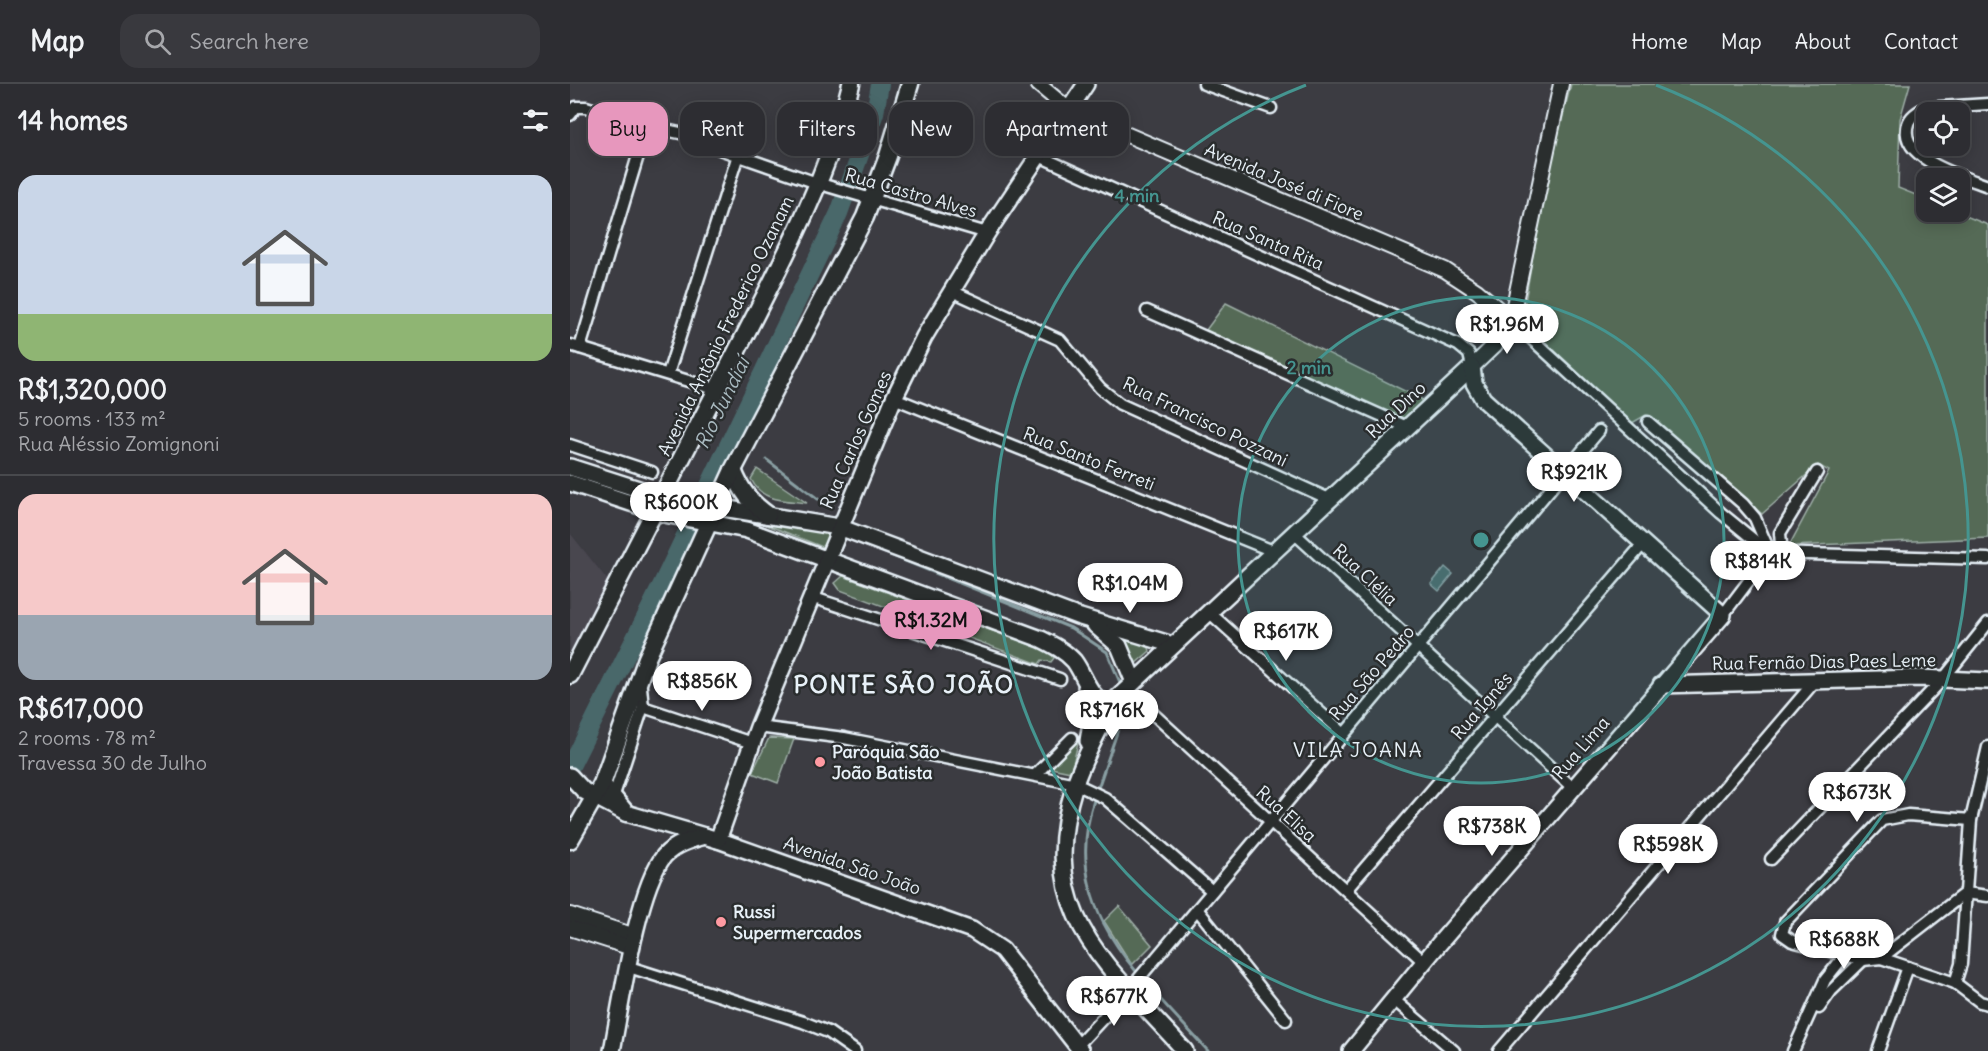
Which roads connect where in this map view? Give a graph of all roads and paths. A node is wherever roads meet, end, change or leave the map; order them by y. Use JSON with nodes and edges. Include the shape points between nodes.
{"nodes":[{"id":1,"x":851,"y":84,"type":"edge"},
{"id":2,"x":910,"y":84,"type":"edge"},
{"id":3,"x":1038,"y":84,"type":"edge"},
{"id":4,"x":1086,"y":84,"type":"edge"},
{"id":5,"x":1204,"y":84,"type":"edge"},
{"id":6,"x":1561,"y":84,"type":"edge"},
{"id":7,"x":1059,"y":102,"type":"edge"},
{"id":8,"x":1074,"y":102,"type":"edge"},
{"id":9,"x":1988,"y":104,"type":"edge"},
{"id":10,"x":588,"y":108,"type":"edge"},
{"id":11,"x":1271,"y":108,"type":"dead end"},
{"id":12,"x":570,"y":116,"type":"edge"},
{"id":13,"x":1129,"y":136,"type":"edge"},
{"id":14,"x":637,"y":156,"type":"edge"},
{"id":15,"x":738,"y":156,"type":"edge"},
{"id":16,"x":741,"y":156,"type":"edge"},
{"id":17,"x":1040,"y":156,"type":"joint"},
{"id":18,"x":822,"y":185,"type":"junction"},
{"id":19,"x":1988,"y":186,"type":"edge"},
{"id":20,"x":867,"y":198,"type":"junction"},
{"id":21,"x":987,"y":233,"type":"junction"},
{"id":22,"x":954,"y":292,"type":"junction"},
{"id":23,"x":1147,"y":311,"type":"dead end"},
{"id":24,"x":1511,"y":320,"type":"junction"},
{"id":25,"x":575,"y":346,"type":"edge"},
{"id":26,"x":1472,"y":367,"type":"junction"},
{"id":27,"x":668,"y":374,"type":"junction"},
{"id":28,"x":718,"y":390,"type":"junction"},
{"id":29,"x":894,"y":398,"type":"junction"},
{"id":30,"x":1648,"y":422,"type":"dead end"},
{"id":31,"x":1407,"y":427,"type":"junction"},
{"id":32,"x":1599,"y":431,"type":"dead end"},
{"id":33,"x":570,"y":445,"type":"edge"},
{"id":34,"x":570,"y":467,"type":"edge"},
{"id":35,"x":733,"y":470,"type":"junction"},
{"id":36,"x":652,"y":472,"type":"dead end"},
{"id":37,"x":1564,"y":472,"type":"junction"},
{"id":38,"x":1817,"y":472,"type":"dead end"},
{"id":39,"x":570,"y":483,"type":"edge"},
{"id":40,"x":1329,"y":499,"type":"junction"},
{"id":41,"x":664,"y":505,"type":"junction"},
{"id":42,"x":709,"y":514,"type":"junction"},
{"id":43,"x":768,"y":514,"type":"junction"},
{"id":44,"x":839,"y":527,"type":"junction"},
{"id":45,"x":1293,"y":532,"type":"junction"},
{"id":46,"x":1643,"y":544,"type":"junction"},
{"id":47,"x":1273,"y":551,"type":"junction"},
{"id":48,"x":1776,"y":554,"type":"junction"},
{"id":49,"x":1988,"y":559,"type":"edge"},
{"id":50,"x":826,"y":560,"type":"junction"},
{"id":51,"x":811,"y":597,"type":"junction"},
{"id":52,"x":1210,"y":613,"type":"junction"},
{"id":53,"x":1723,"y":615,"type":"junction"},
{"id":54,"x":1077,"y":616,"type":"junction"},
{"id":55,"x":1988,"y":623,"type":"edge"},
{"id":56,"x":1173,"y":645,"type":"junction"},
{"id":57,"x":1418,"y":646,"type":"junction"},
{"id":58,"x":647,"y":658,"type":"junction"},
{"id":59,"x":574,"y":664,"type":"edge"},
{"id":60,"x":1080,"y":671,"type":"junction"},
{"id":61,"x":570,"y":675,"type":"edge"},
{"id":62,"x":1944,"y":678,"type":"junction"},
{"id":63,"x":1060,"y":679,"type":"dead end"},
{"id":64,"x":1816,"y":680,"type":"junction"},
{"id":65,"x":1988,"y":681,"type":"edge"},
{"id":66,"x":1661,"y":685,"type":"junction"},
{"id":67,"x":1122,"y":693,"type":"junction"},
{"id":68,"x":643,"y":707,"type":"junction"},
{"id":69,"x":1494,"y":717,"type":"junction"},
{"id":70,"x":758,"y":727,"type":"junction"},
{"id":71,"x":1343,"y":733,"type":"junction"},
{"id":72,"x":1072,"y":738,"type":"dead end"},
{"id":73,"x":752,"y":743,"type":"junction"},
{"id":74,"x":1988,"y":747,"type":"edge"},
{"id":75,"x":1084,"y":763,"type":"junction"},
{"id":76,"x":1035,"y":775,"type":"junction"},
{"id":77,"x":570,"y":776,"type":"edge"},
{"id":78,"x":1984,"y":781,"type":"edge"},
{"id":79,"x":1081,"y":786,"type":"junction"},
{"id":80,"x":1573,"y":788,"type":"junction"},
{"id":81,"x":593,"y":791,"type":"junction"},
{"id":82,"x":613,"y":798,"type":"junction"},
{"id":83,"x":626,"y":813,"type":"junction"},
{"id":84,"x":1971,"y":820,"type":"junction"},
{"id":85,"x":1269,"y":821,"type":"junction"},
{"id":86,"x":711,"y":838,"type":"junction"},
{"id":87,"x":570,"y":840,"type":"edge"},
{"id":88,"x":1771,"y":859,"type":"dead end"},
{"id":89,"x":1346,"y":890,"type":"junction"},
{"id":90,"x":1212,"y":891,"type":"junction"},
{"id":91,"x":1965,"y":893,"type":"junction"},
{"id":92,"x":1988,"y":896,"type":"edge"},
{"id":93,"x":1197,"y":909,"type":"junction"},
{"id":94,"x":570,"y":915,"type":"edge"},
{"id":95,"x":570,"y":928,"type":"edge"},
{"id":96,"x":634,"y":942,"type":"junction"},
{"id":97,"x":1845,"y":955,"type":"junction"},
{"id":98,"x":1881,"y":958,"type":"junction"},
{"id":99,"x":1863,"y":960,"type":"junction"},
{"id":100,"x":1424,"y":962,"type":"junction"},
{"id":101,"x":629,"y":967,"type":"junction"},
{"id":102,"x":1908,"y":967,"type":"junction"},
{"id":103,"x":1955,"y":983,"type":"junction"},
{"id":104,"x":1134,"y":985,"type":"junction"},
{"id":105,"x":1393,"y":999,"type":"junction"},
{"id":106,"x":1988,"y":1004,"type":"edge"},
{"id":107,"x":1287,"y":1020,"type":"dead end"},
{"id":108,"x":1808,"y":1023,"type":"junction"},
{"id":109,"x":1079,"y":1049,"type":"edge"},
{"id":110,"x":612,"y":1051,"type":"edge"},
{"id":111,"x":855,"y":1051,"type":"edge"},
{"id":112,"x":1185,"y":1051,"type":"edge"},
{"id":113,"x":1351,"y":1051,"type":"edge"},
{"id":114,"x":1454,"y":1051,"type":"edge"},
{"id":115,"x":1498,"y":1051,"type":"edge"},
{"id":116,"x":1794,"y":1051,"type":"edge"},
{"id":117,"x":1878,"y":1051,"type":"edge"}],
"edges":[{"from":1,"to":18,"type":"main road","name":"Avenida Antônio Frederico Ozanam"},
{"from":2,"to":20,"type":"main road","via":[[888,156]]},
{"from":3,"to":7,"type":"street","name":"Avenida José di Fiore"},
{"from":4,"to":8,"type":"main road","name":"Rua Carlos Gomes"},
{"from":5,"to":11,"type":"street"},
{"from":6,"to":24,"type":"street","name":"Rua Dino"},
{"from":9,"to":19,"type":"street","via":[[1925,108],[1907,124],[1906,138],[1912,149],[1928,161]]},
{"from":10,"to":12,"type":"street","name":"Rua Castro Alves","via":[[576,107]]},
{"from":13,"to":24,"type":"street","name":"Avenida José di Fiore","via":[[1445,270]]},
{"from":14,"to":25,"type":"street"},
{"from":15,"to":27,"type":"street"},
{"from":16,"to":18,"type":"street","name":"Rua Castro Alves"},
{"from":17,"to":21,"type":"main road","name":"Rua Carlos Gomes"},
{"from":17,"to":26,"type":"street","name":"Rua Santa Rita","via":[[1458,345],[1469,354]]},
{"from":18,"to":20,"type":"street","name":"Rua Castro Alves"},
{"from":18,"to":28,"type":"main road","name":"Avenida Antônio Frederico Ozanam"},
{"from":20,"to":21,"type":"street","name":"Rua Castro Alves"},
{"from":20,"to":35,"type":"main road"},
{"from":21,"to":22,"type":"main road","name":"Rua Carlos Gomes"},
{"from":22,"to":29,"type":"main road","name":"Rua Carlos Gomes","via":[[924,337]]},
{"from":22,"to":40,"type":"street","name":"Rua Francisco Pozzani","via":[[1060,340],[1100,388],[1120,404]]},
{"from":23,"to":31,"type":"street"},
{"from":24,"to":26,"type":"street","name":"Rua Dino","via":[[1495,345]]},
{"from":24,"to":48,"type":"street","via":[[1729,520]]},
{"from":25,"to":27,"type":"street"},
{"from":26,"to":31,"type":"main road","name":"Rua Dino"},
{"from":26,"to":37,"type":"main road","via":[[1476,388],[1483,399]]},
{"from":27,"to":28,"type":"street"},
{"from":28,"to":41,"type":"main road","name":"Avenida Antônio Frederico Ozanam"},
{"from":29,"to":44,"type":"main road","name":"Rua Carlos Gomes"},
{"from":29,"to":47,"type":"street","name":"Rua Santo Ferreti"},
{"from":30,"to":48,"type":"street","via":[[1743,504]]},
{"from":31,"to":40,"type":"main road","name":"Rua Dino"},
{"from":32,"to":37,"type":"street","name":"Rua São Pedro"},
{"from":33,"to":36,"type":"street"},
{"from":34,"to":41,"type":"main road"},
{"from":35,"to":42,"type":"main road"},
{"from":35,"to":43,"type":"main road","via":[[749,501]]},
{"from":37,"to":46,"type":"main road"},
{"from":37,"to":57,"type":"street","name":"Rua São Pedro"},
{"from":38,"to":48,"type":"street","via":[[1780,533]]},
{"from":39,"to":41,"type":"main road"},
{"from":40,"to":45,"type":"main road","name":"Rua Dino"},
{"from":41,"to":42,"type":"main road"},
{"from":41,"to":59,"type":"main road","name":"Avenida Antônio Frederico Ozanam"},
{"from":42,"to":43,"type":"main road"},
{"from":42,"to":50,"type":"main road"},
{"from":42,"to":58,"type":"main road"},
{"from":43,"to":44,"type":"main road"},
{"from":44,"to":50,"type":"main road","name":"Rua Carlos Gomes"},
{"from":44,"to":54,"type":"main road"},
{"from":45,"to":47,"type":"main road","name":"Rua Dino"},
{"from":45,"to":57,"type":"street","name":"Rua Clélia"},
{"from":46,"to":53,"type":"main road"},
{"from":46,"to":69,"type":"street","name":"Rua Ignês"},
{"from":47,"to":52,"type":"main road","name":"Rua Dino"},
{"from":48,"to":49,"type":"street"},
{"from":48,"to":53,"type":"street","name":"Rua Lima"},
{"from":50,"to":51,"type":"main road","name":"Rua Carlos Gomes"},
{"from":50,"to":60,"type":"main road","via":[[1041,639],[1060,650]]},
{"from":51,"to":63,"type":"street"},
{"from":51,"to":70,"type":"main road","name":"Rua Carlos Gomes"},
{"from":52,"to":56,"type":"main road","name":"Rua Dino"},
{"from":52,"to":71,"type":"street"},
{"from":53,"to":66,"type":"main road","name":"Rua Lima"},
{"from":54,"to":56,"type":"main road"},
{"from":54,"to":67,"type":"main road","via":[[1102,630],[1119,646]]},
{"from":55,"to":62,"type":"street"},
{"from":56,"to":67,"type":"main road","name":"Rua Dino"},
{"from":57,"to":69,"type":"street","name":"Rua Clélia"},
{"from":57,"to":71,"type":"street","name":"Rua São Pedro"},
{"from":58,"to":68,"type":"street","via":[[641,687]]},
{"from":58,"to":81,"type":"main road"},
{"from":59,"to":61,"type":"main road","name":"Avenida Antônio Frederico Ozanam"},
{"from":60,"to":67,"type":"main road","via":[[1098,700]]},
{"from":60,"to":75,"type":"main road","via":[[1092,717]]},
{"from":62,"to":64,"type":"main road","name":"Rua Fernão Dias Paes Leme"},
{"from":62,"to":65,"type":"main road","name":"Rua Fernão Dias Paes Leme"},
{"from":62,"to":88,"type":"street"},
{"from":64,"to":66,"type":"main road","name":"Rua Fernão Dias Paes Leme"},
{"from":64,"to":115,"type":"street"},
{"from":66,"to":80,"type":"main road","name":"Rua Lima"},
{"from":67,"to":75,"type":"main road"},
{"from":67,"to":85,"type":"street","name":"Rua Elisa"},
{"from":68,"to":73,"type":"street"},
{"from":68,"to":82,"type":"street"},
{"from":69,"to":80,"type":"street","name":"Rua Clélia"},
{"from":69,"to":89,"type":"street","name":"Rua Ignês"},
{"from":70,"to":73,"type":"main road","name":"Rua Carlos Gomes"},
{"from":70,"to":76,"type":"street","via":[[844,738]]},
{"from":71,"to":85,"type":"street","name":"Rua São Pedro"},
{"from":72,"to":76,"type":"street"},
{"from":73,"to":86,"type":"main road","name":"Rua Carlos Gomes"},
{"from":74,"to":78,"type":"street"},
{"from":75,"to":79,"type":"main road"},
{"from":76,"to":79,"type":"street"},
{"from":77,"to":81,"type":"main road","name":"Avenida São João"},
{"from":78,"to":84,"type":"street"},
{"from":79,"to":90,"type":"street","via":[[1105,798]]},
{"from":79,"to":104,"type":"main road","via":[[1062,846],[1066,890],[1076,920],[1092,946]]},
{"from":80,"to":100,"type":"main road","name":"Rua Lima"},
{"from":81,"to":82,"type":"main road"},
{"from":81,"to":83,"type":"main road","name":"Avenida São João"},
{"from":81,"to":87,"type":"main road"},
{"from":82,"to":83,"type":"main road"},
{"from":83,"to":86,"type":"main road","name":"Avenida São João"},
{"from":84,"to":91,"type":"street"},
{"from":84,"to":97,"type":"street","via":[[1908,815],[1882,820],[1782,928],[1786,939]]},
{"from":85,"to":89,"type":"street","name":"Rua Elisa"},
{"from":85,"to":90,"type":"street","name":"Rua São Pedro"},
{"from":86,"to":96,"type":"main road","via":[[672,849],[653,873]]},
{"from":86,"to":109,"type":"main road","name":"Avenida São João","via":[[959,924],[986,938],[1002,950]]},
{"from":89,"to":100,"type":"street","name":"Rua Elisa"},
{"from":90,"to":93,"type":"street","name":"Rua São Pedro"},
{"from":91,"to":92,"type":"street"},
{"from":91,"to":98,"type":"street"},
{"from":91,"to":103,"type":"street","via":[[1961,964]]},
{"from":93,"to":104,"type":"street","name":"Rua São Pedro"},
{"from":93,"to":107,"type":"street"},
{"from":94,"to":96,"type":"street"},
{"from":95,"to":96,"type":"street"},
{"from":96,"to":101,"type":"main road"},
{"from":97,"to":99,"type":"street"},
{"from":97,"to":108,"type":"street","via":[[1825,980]]},
{"from":98,"to":99,"type":"street"},
{"from":98,"to":102,"type":"street"},
{"from":99,"to":108,"type":"street","via":[[1831,991]]},
{"from":100,"to":105,"type":"main road","name":"Rua Lima"},
{"from":101,"to":110,"type":"main road"},
{"from":101,"to":111,"type":"street","via":[[803,1022],[828,1032]]},
{"from":102,"to":103,"type":"street"},
{"from":102,"to":117,"type":"street"},
{"from":103,"to":106,"type":"street"},
{"from":104,"to":109,"type":"street","name":"Rua São Pedro"},
{"from":104,"to":112,"type":"main road"},
{"from":105,"to":113,"type":"main road","name":"Rua Lima"},
{"from":105,"to":114,"type":"street"},
{"from":108,"to":116,"type":"street"}]}
